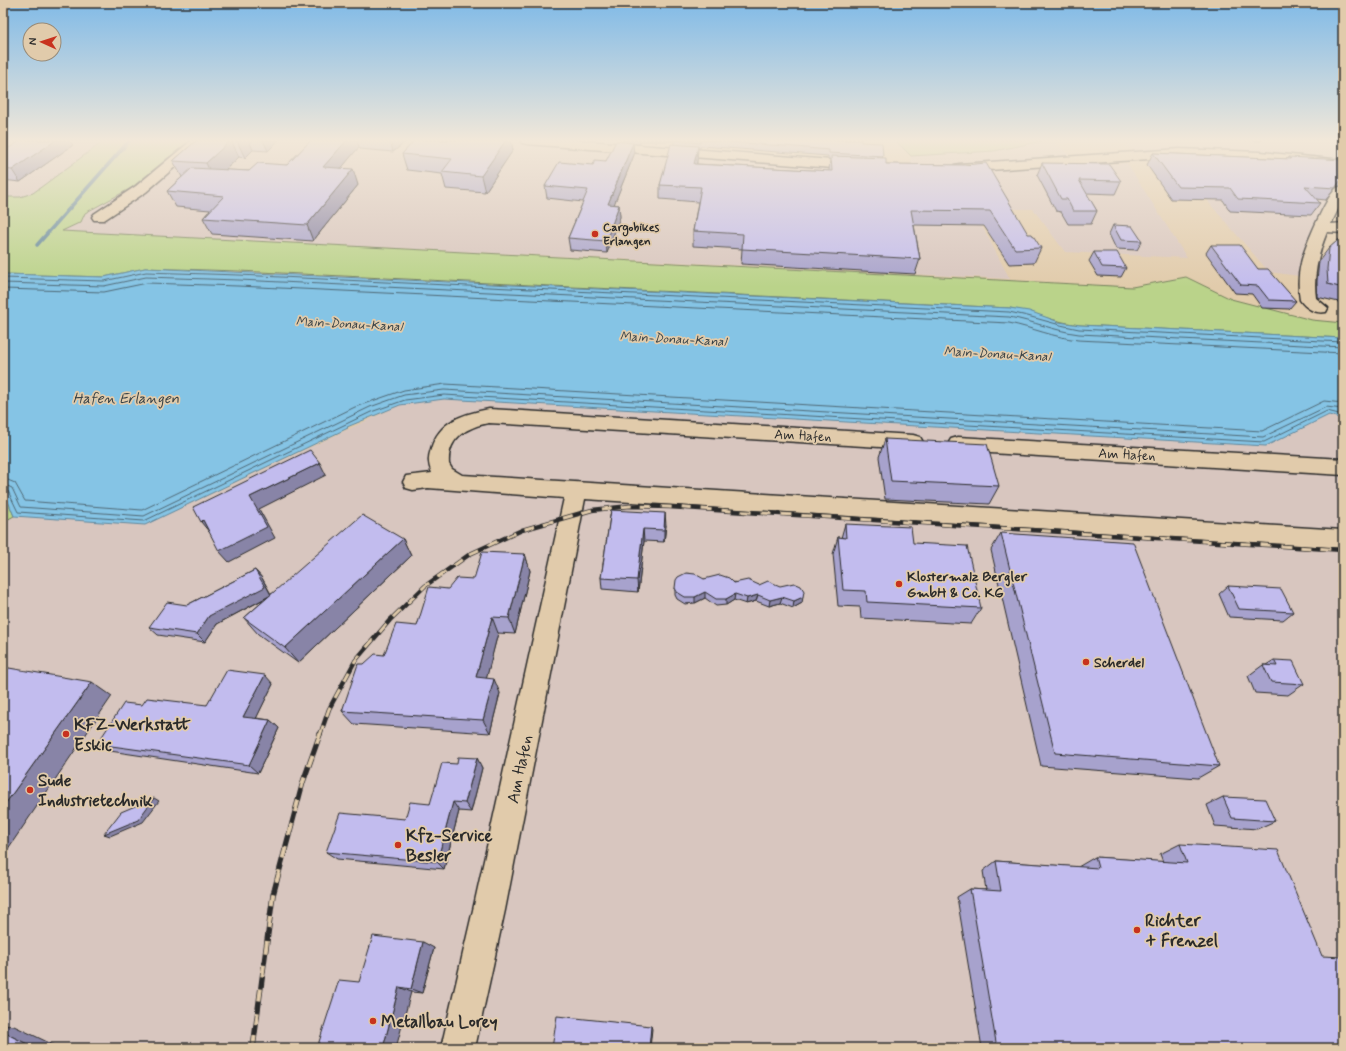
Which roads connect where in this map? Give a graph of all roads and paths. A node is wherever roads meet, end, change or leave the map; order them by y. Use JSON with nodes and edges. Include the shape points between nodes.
{"nodes":[{"id":1,"x":141,"y":189,"type":"edge"},
{"id":2,"x":1343,"y":190,"type":"edge"},
{"id":3,"x":99,"y":217,"type":"dead end"},
{"id":4,"x":1336,"y":229,"type":"edge"},
{"id":5,"x":1320,"y":308,"type":"dead end"},
{"id":6,"x":1343,"y":467,"type":"edge"},
{"id":7,"x":414,"y":482,"type":"dead end"},
{"id":8,"x":457,"y":483,"type":"junction"},
{"id":9,"x":576,"y":490,"type":"junction"},
{"id":10,"x":1343,"y":539,"type":"edge"},
{"id":11,"x":458,"y":1048,"type":"edge"}],
"edges":[{"from":1,"to":3,"type":"street"},
{"from":2,"to":4,"type":"street","via":[[1339,193]]},
{"from":4,"to":5,"type":"street","via":[[1313,246],[1306,273],[1308,300]]},
{"from":6,"to":8,"type":"street","name":"Am Hafen","via":[[489,416],[471,419],[455,426],[442,442],[438,461],[442,472]]},
{"from":7,"to":8,"type":"street","via":[[428,480]]},
{"from":8,"to":9,"type":"street"},
{"from":9,"to":10,"type":"street"},
{"from":9,"to":11,"type":"street","name":"Am Hafen"}]}
